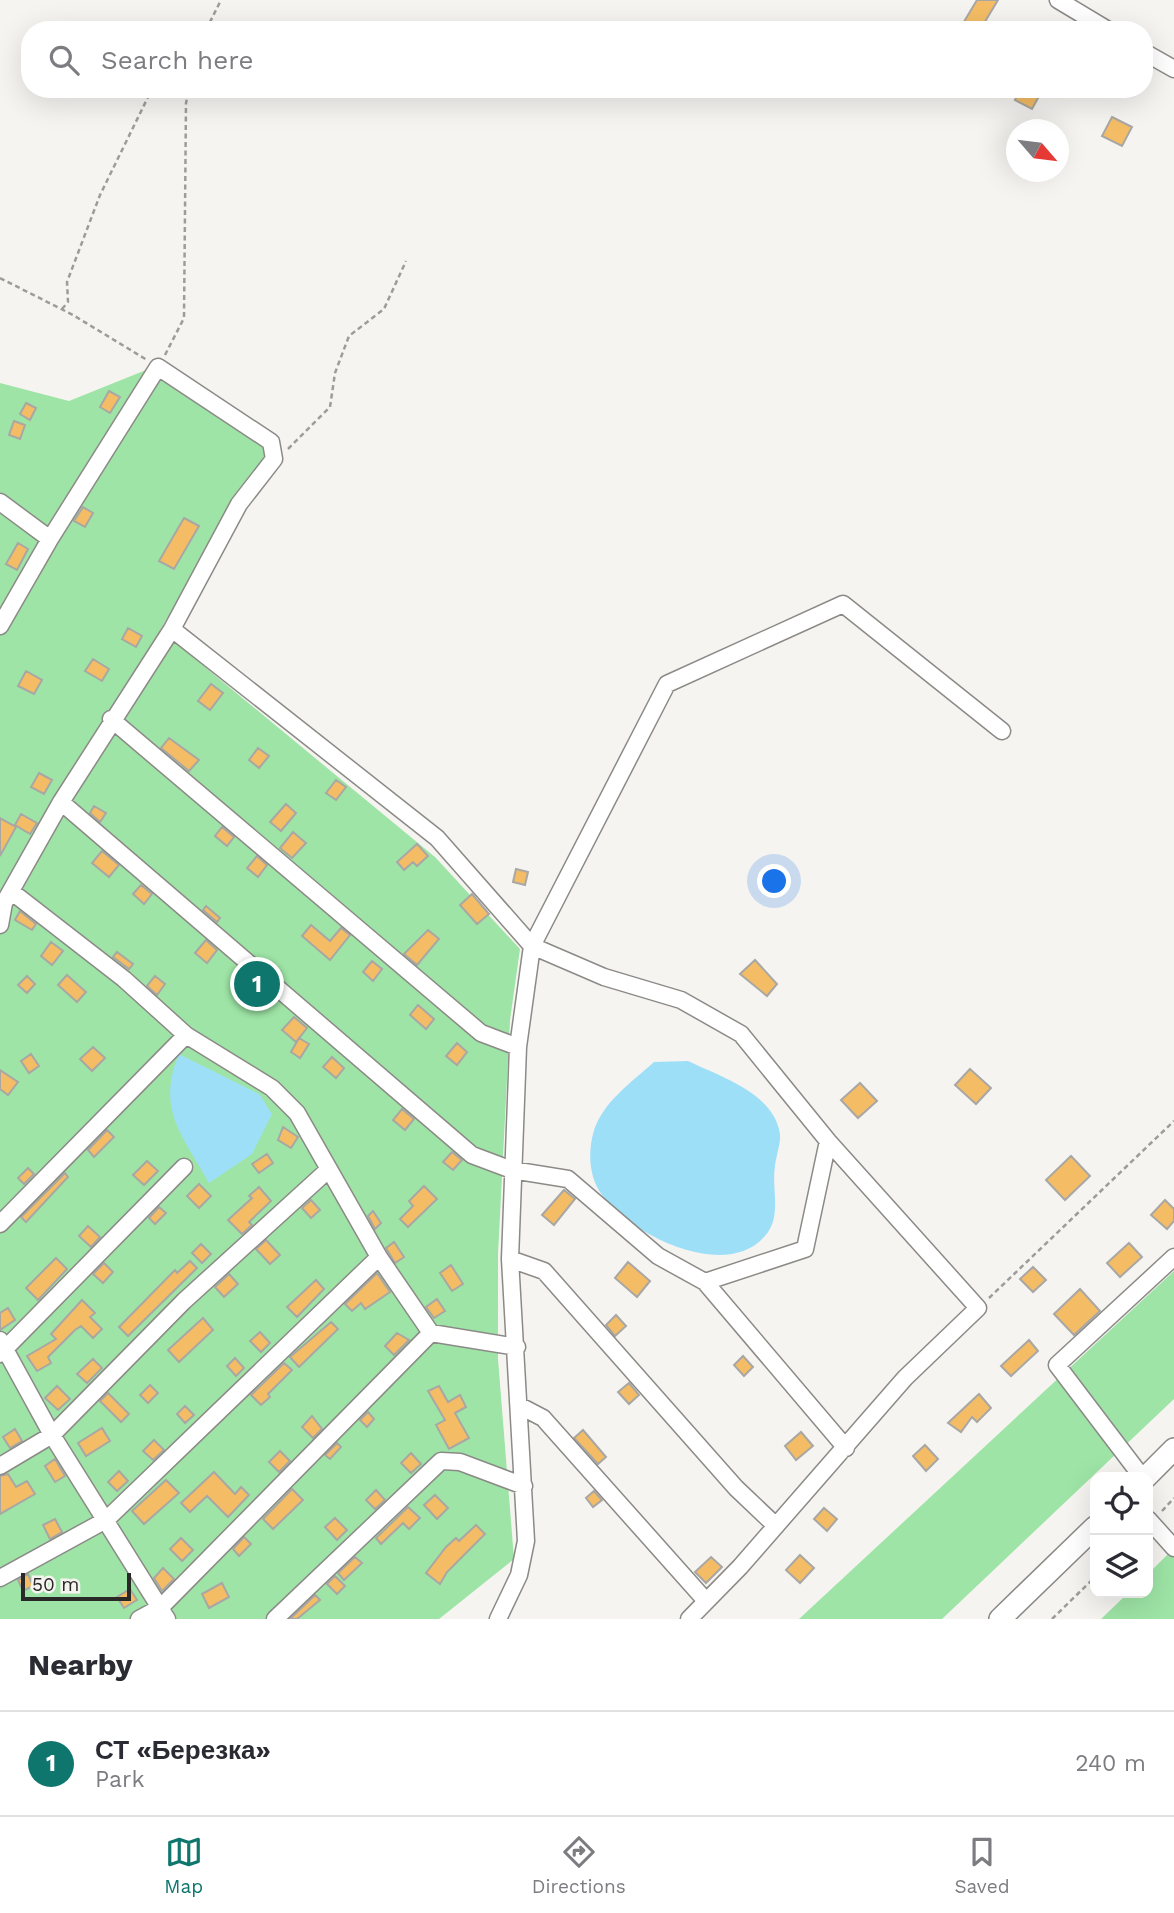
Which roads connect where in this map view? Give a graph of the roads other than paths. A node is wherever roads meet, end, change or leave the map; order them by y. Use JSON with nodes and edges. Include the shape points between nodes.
{"nodes":[{"id":1,"x":1058,"y":0,"type":"edge"},
{"id":2,"x":1093,"y":21,"type":"edge"},
{"id":3,"x":1153,"y":56,"type":"edge"},
{"id":4,"x":1174,"y":69,"type":"edge"},
{"id":5,"x":0,"y":502,"type":"edge"},
{"id":6,"x":50,"y":539,"type":"junction"},
{"id":7,"x":0,"y":626,"type":"edge"},
{"id":8,"x":172,"y":629,"type":"junction"},
{"id":9,"x":111,"y":719,"type":"junction"},
{"id":10,"x":1002,"y":731,"type":"dead end"},
{"id":11,"x":61,"y":802,"type":"junction"},
{"id":12,"x":12,"y":891,"type":"junction"},
{"id":13,"x":0,"y":925,"type":"edge"},
{"id":14,"x":532,"y":946,"type":"junction"},
{"id":15,"x":186,"y":1035,"type":"junction"},
{"id":16,"x":518,"y":1047,"type":"junction"},
{"id":17,"x":828,"y":1141,"type":"junction"},
{"id":18,"x":184,"y":1167,"type":"dead end"},
{"id":19,"x":328,"y":1170,"type":"junction"},
{"id":20,"x":512,"y":1170,"type":"junction"},
{"id":21,"x":0,"y":1224,"type":"edge"},
{"id":22,"x":379,"y":1257,"type":"junction"},
{"id":23,"x":1174,"y":1257,"type":"edge"},
{"id":24,"x":510,"y":1259,"type":"junction"},
{"id":25,"x":705,"y":1282,"type":"junction"},
{"id":26,"x":431,"y":1333,"type":"junction"},
{"id":27,"x":517,"y":1347,"type":"junction"},
{"id":28,"x":2,"y":1348,"type":"edge"},
{"id":29,"x":520,"y":1406,"type":"junction"},
{"id":30,"x":52,"y":1435,"type":"junction"},
{"id":31,"x":846,"y":1448,"type":"junction"},
{"id":32,"x":1174,"y":1449,"type":"edge"},
{"id":33,"x":0,"y":1466,"type":"edge"},
{"id":34,"x":1140,"y":1472,"type":"edge"},
{"id":35,"x":1149,"y":1472,"type":"edge"},
{"id":36,"x":524,"y":1486,"type":"junction"},
{"id":37,"x":106,"y":1520,"type":"junction"},
{"id":38,"x":1153,"y":1525,"type":"edge"},
{"id":39,"x":776,"y":1526,"type":"junction"},
{"id":40,"x":1090,"y":1532,"type":"edge"},
{"id":41,"x":1174,"y":1548,"type":"edge"},
{"id":42,"x":0,"y":1578,"type":"edge"},
{"id":43,"x":706,"y":1601,"type":"junction"},
{"id":44,"x":164,"y":1613,"type":"edge"},
{"id":45,"x":139,"y":1619,"type":"edge"},
{"id":46,"x":275,"y":1619,"type":"edge"},
{"id":47,"x":498,"y":1619,"type":"edge"},
{"id":48,"x":689,"y":1619,"type":"edge"},
{"id":49,"x":1000,"y":1619,"type":"edge"}],
"edges":[{"from":1,"to":2,"type":"street"},
{"from":3,"to":4,"type":"street"},
{"from":5,"to":6,"type":"street"},
{"from":6,"to":7,"type":"street"},
{"from":6,"to":8,"type":"street","via":[[158,367],[271,442],[274,459],[239,504]]},
{"from":8,"to":9,"type":"street"},
{"from":8,"to":14,"type":"street","via":[[437,838]]},
{"from":9,"to":11,"type":"street"},
{"from":9,"to":16,"type":"street","via":[[481,1033]]},
{"from":10,"to":14,"type":"street","via":[[843,604],[667,684]]},
{"from":11,"to":12,"type":"street"},
{"from":11,"to":20,"type":"street","via":[[472,1155]]},
{"from":12,"to":13,"type":"street"},
{"from":12,"to":15,"type":"street","via":[[124,979]]},
{"from":14,"to":16,"type":"street"},
{"from":14,"to":17,"type":"street","via":[[604,977],[681,1000],[741,1034]]},
{"from":15,"to":19,"type":"street","via":[[272,1088],[297,1113]]},
{"from":15,"to":21,"type":"street"},
{"from":16,"to":20,"type":"street"},
{"from":17,"to":25,"type":"street","via":[[805,1249]]},
{"from":17,"to":31,"type":"street","via":[[978,1308],[905,1378]]},
{"from":18,"to":28,"type":"street"},
{"from":19,"to":22,"type":"street"},
{"from":19,"to":30,"type":"street","via":[[184,1301]]},
{"from":20,"to":24,"type":"street"},
{"from":20,"to":25,"type":"street","via":[[568,1179],[658,1256]]},
{"from":22,"to":26,"type":"street"},
{"from":22,"to":37,"type":"street"},
{"from":23,"to":34,"type":"street","via":[[1057,1365]]},
{"from":24,"to":27,"type":"street"},
{"from":24,"to":39,"type":"street","via":[[544,1271],[736,1488]]},
{"from":25,"to":31,"type":"street"},
{"from":26,"to":27,"type":"street"},
{"from":26,"to":44,"type":"street"},
{"from":27,"to":29,"type":"street"},
{"from":28,"to":30,"type":"street"},
{"from":29,"to":36,"type":"street"},
{"from":29,"to":43,"type":"street","via":[[543,1418]]},
{"from":30,"to":33,"type":"street"},
{"from":30,"to":37,"type":"street"},
{"from":31,"to":39,"type":"street"},
{"from":32,"to":35,"type":"main road"},
{"from":36,"to":46,"type":"street","via":[[460,1462],[441,1461]]},
{"from":36,"to":47,"type":"street","via":[[526,1541],[519,1575]]},
{"from":37,"to":42,"type":"street"},
{"from":37,"to":44,"type":"street"},
{"from":38,"to":41,"type":"street"},
{"from":39,"to":43,"type":"street"},
{"from":40,"to":49,"type":"main road"},
{"from":43,"to":48,"type":"street"},
{"from":44,"to":45,"type":"street"}]}
